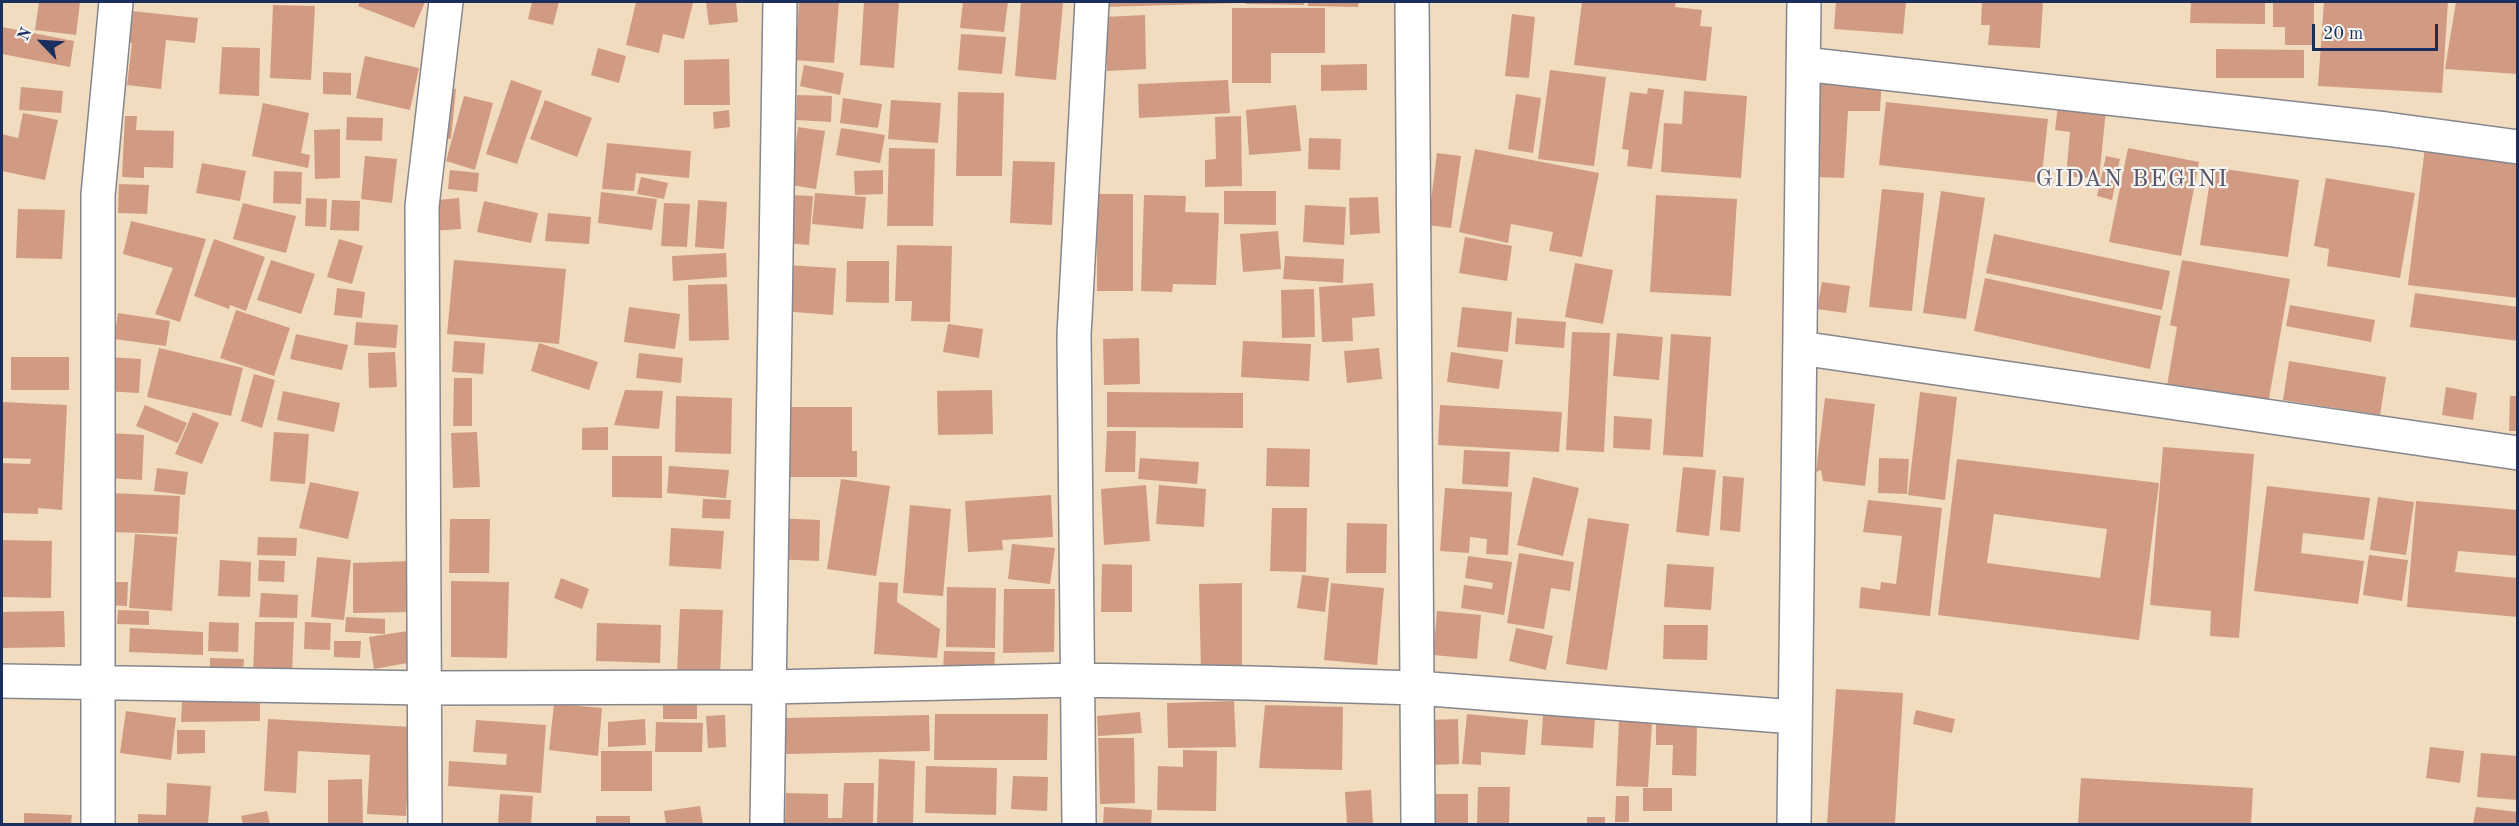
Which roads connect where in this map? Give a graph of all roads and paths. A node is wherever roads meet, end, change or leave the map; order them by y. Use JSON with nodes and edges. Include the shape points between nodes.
{"nodes":[{"id":1,"x":116,"y":2,"type":"edge"},
{"id":2,"x":446,"y":2,"type":"edge"},
{"id":3,"x":780,"y":2,"type":"edge"},
{"id":4,"x":1092,"y":2,"type":"edge"},
{"id":5,"x":1412,"y":2,"type":"edge"},
{"id":6,"x":1804,"y":2,"type":"edge"},
{"id":7,"x":1803,"y":64,"type":"junction"},
{"id":8,"x":2517,"y":147,"type":"edge"},
{"id":9,"x":1800,"y":348,"type":"junction"},
{"id":10,"x":2517,"y":453,"type":"edge"},
{"id":11,"x":1078,"y":680,"type":"junction"},
{"id":12,"x":2,"y":681,"type":"edge"},
{"id":13,"x":98,"y":682,"type":"junction"},
{"id":14,"x":770,"y":687,"type":"junction"},
{"id":15,"x":425,"y":688,"type":"junction"},
{"id":16,"x":1417,"y":688,"type":"junction"},
{"id":17,"x":1795,"y":717,"type":"junction"},
{"id":18,"x":98,"y":825,"type":"edge"},
{"id":19,"x":426,"y":825,"type":"edge"},
{"id":20,"x":767,"y":825,"type":"edge"},
{"id":21,"x":1079,"y":825,"type":"edge"},
{"id":22,"x":1418,"y":825,"type":"edge"},
{"id":23,"x":1794,"y":825,"type":"edge"}],
"edges":[{"from":1,"to":13,"type":"street","via":[[98,195]]},
{"from":2,"to":15,"type":"street","via":[[422,206]]},
{"from":3,"to":14,"type":"street"},
{"from":4,"to":11,"type":"street","via":[[1074,335]]},
{"from":5,"to":16,"type":"street"},
{"from":6,"to":7,"type":"street"},
{"from":7,"to":8,"type":"street"},
{"from":7,"to":9,"type":"street"},
{"from":9,"to":10,"type":"street"},
{"from":9,"to":17,"type":"street"},
{"from":11,"to":14,"type":"street"},
{"from":11,"to":16,"type":"street"},
{"from":11,"to":21,"type":"street"},
{"from":12,"to":13,"type":"street"},
{"from":13,"to":15,"type":"street"},
{"from":13,"to":18,"type":"street"},
{"from":14,"to":15,"type":"street"},
{"from":14,"to":20,"type":"street"},
{"from":15,"to":19,"type":"street"},
{"from":16,"to":17,"type":"street"},
{"from":16,"to":22,"type":"street"},
{"from":17,"to":23,"type":"street"}]}
